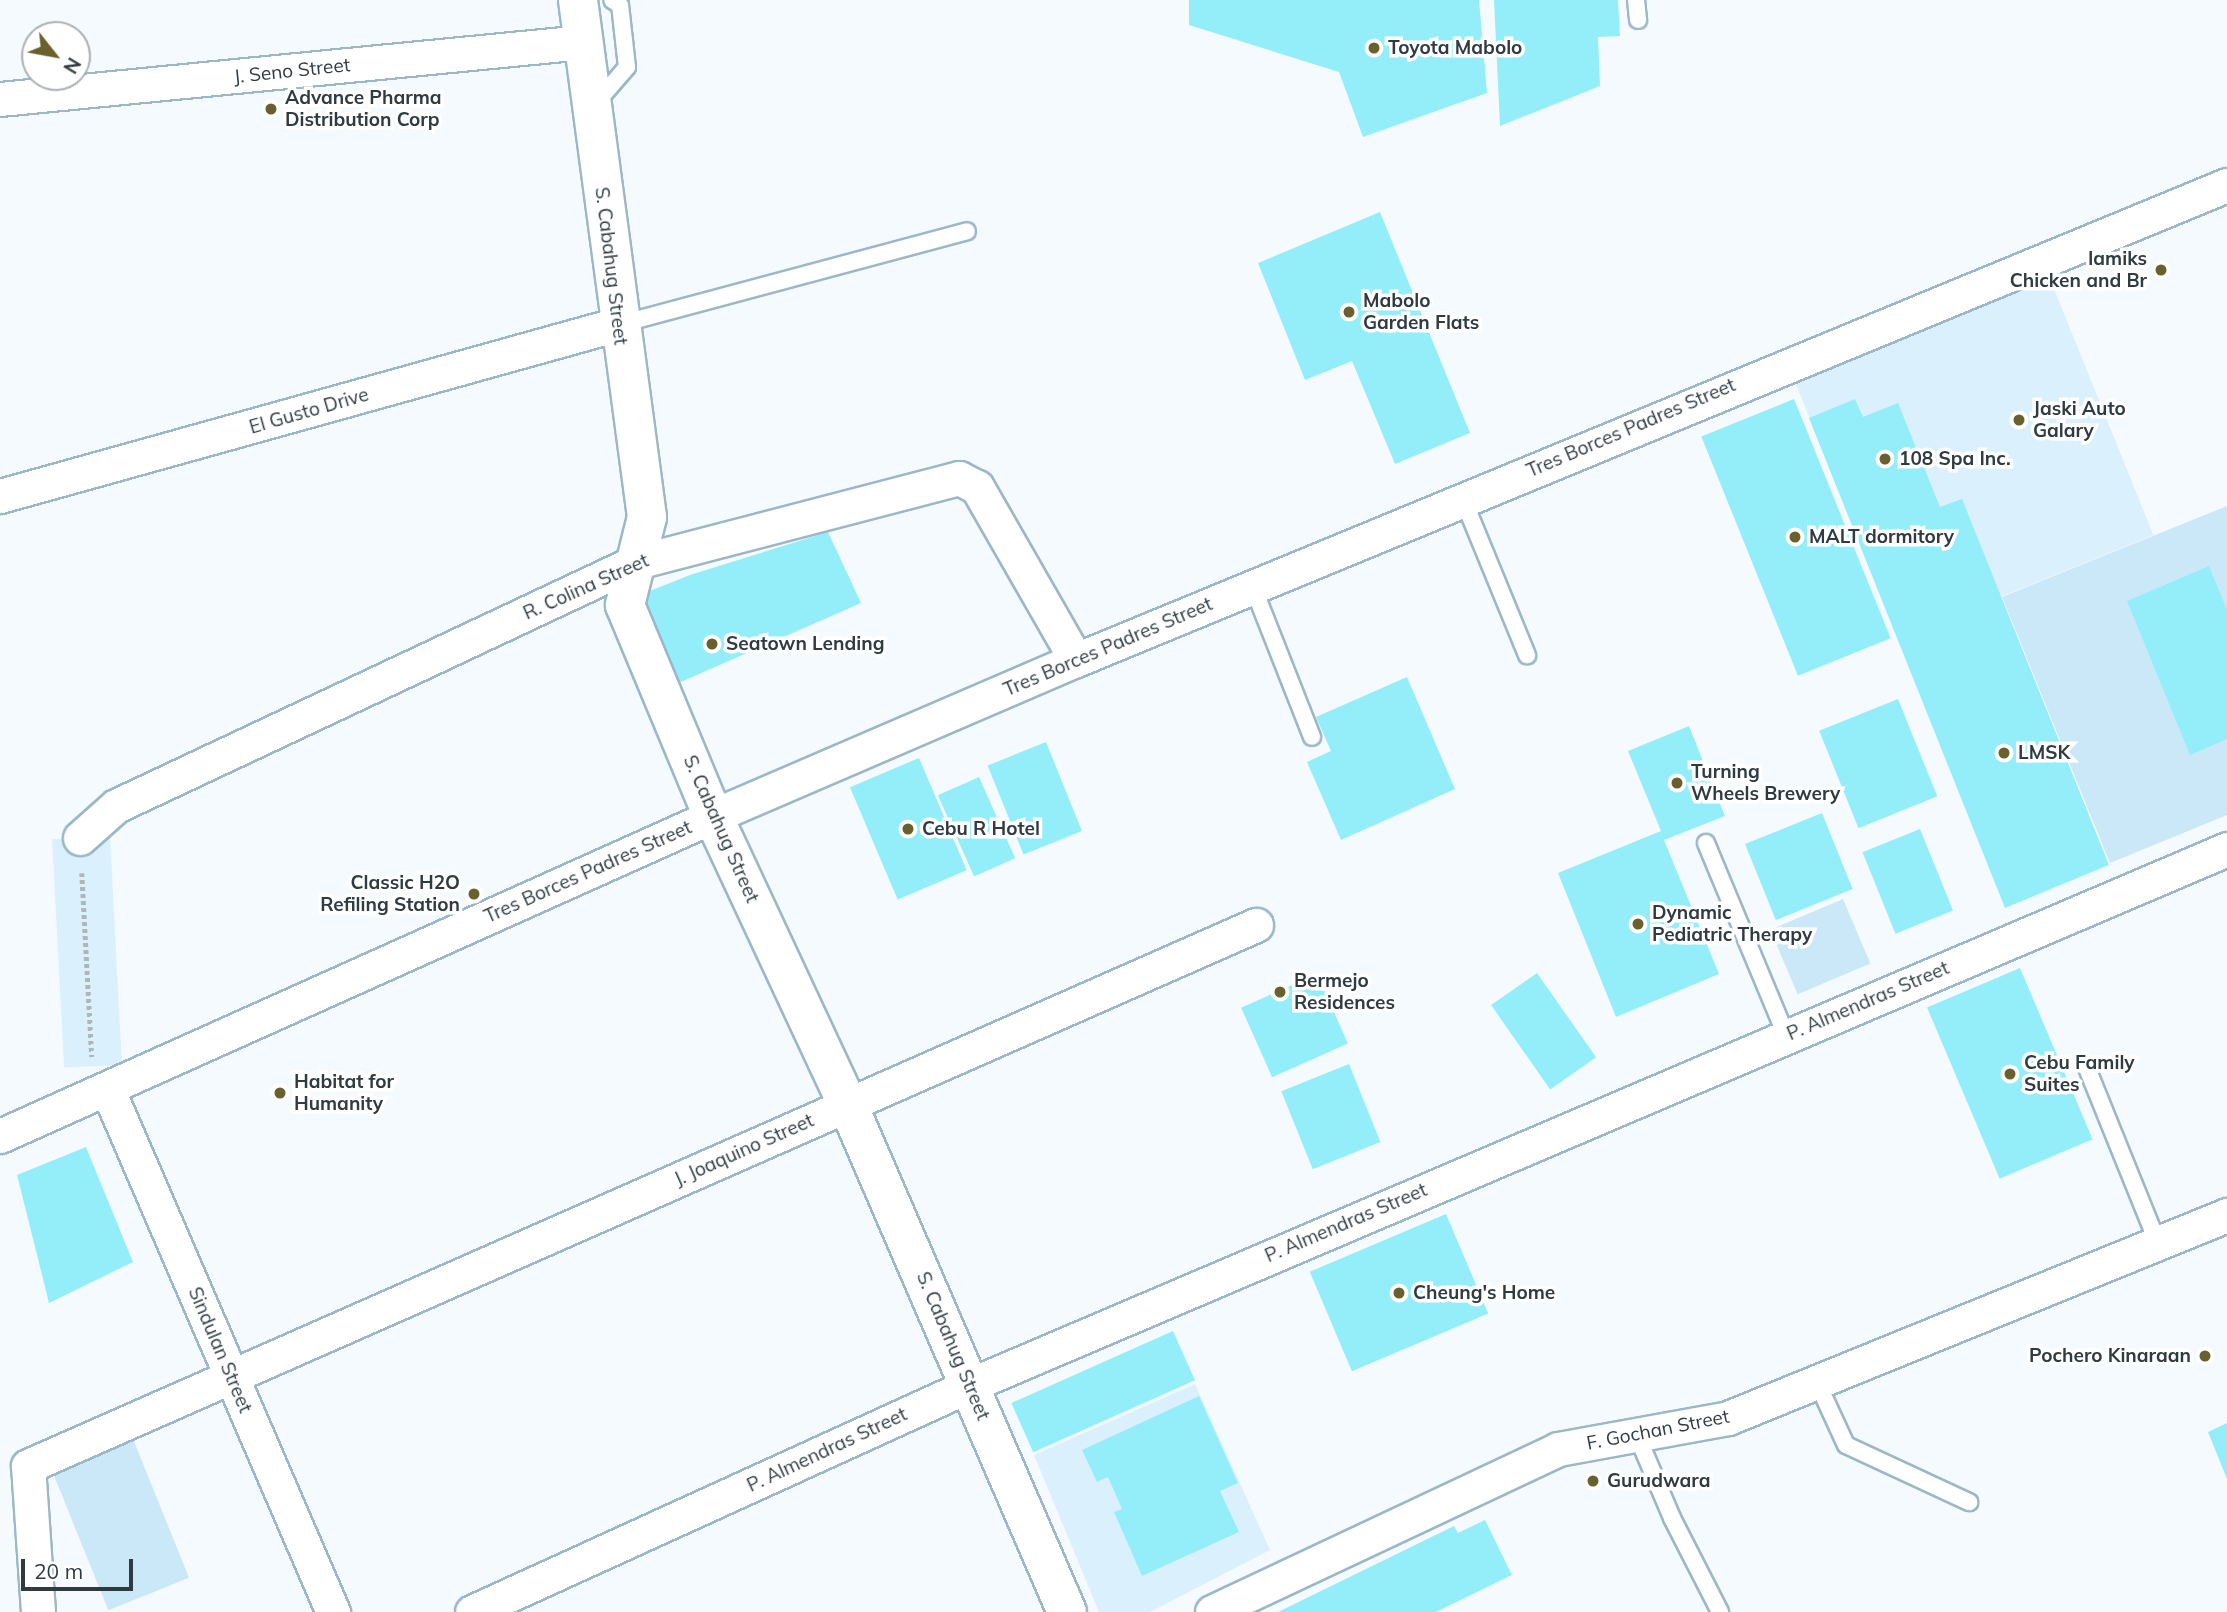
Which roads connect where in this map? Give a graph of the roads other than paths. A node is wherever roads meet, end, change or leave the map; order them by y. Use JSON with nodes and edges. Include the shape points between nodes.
{"nodes":[{"id":1,"x":578,"y":0,"type":"edge"},
{"id":2,"x":612,"y":0,"type":"edge"},
{"id":3,"x":1636,"y":0,"type":"edge"},
{"id":4,"x":1637,"y":20,"type":"dead end"},
{"id":5,"x":583,"y":42,"type":"junction"},
{"id":6,"x":0,"y":99,"type":"edge"},
{"id":7,"x":591,"y":108,"type":"junction"},
{"id":8,"x":2227,"y":185,"type":"edge"},
{"id":9,"x":967,"y":231,"type":"dead end"},
{"id":10,"x":618,"y":324,"type":"junction"},
{"id":11,"x":0,"y":496,"type":"edge"},
{"id":12,"x":1463,"y":499,"type":"junction"},
{"id":13,"x":633,"y":563,"type":"junction"},
{"id":14,"x":1253,"y":587,"type":"junction"},
{"id":15,"x":1527,"y":656,"type":"dead end"},
{"id":16,"x":1076,"y":660,"type":"junction"},
{"id":17,"x":1312,"y":737,"type":"dead end"},
{"id":18,"x":713,"y":816,"type":"junction"},
{"id":19,"x":80,"y":838,"type":"road end"},
{"id":20,"x":1706,"y":843,"type":"dead end"},
{"id":21,"x":2227,"y":849,"type":"edge"},
{"id":22,"x":1256,"y":925,"type":"dead end"},
{"id":23,"x":1786,"y":1035,"type":"junction"},
{"id":24,"x":2087,"y":1068,"type":"dead end"},
{"id":25,"x":107,"y":1088,"type":"junction"},
{"id":26,"x":848,"y":1105,"type":"junction"},
{"id":27,"x":0,"y":1136,"type":"edge"},
{"id":28,"x":2227,"y":1215,"type":"edge"},
{"id":29,"x":2158,"y":1244,"type":"junction"},
{"id":30,"x":230,"y":1374,"type":"junction"},
{"id":31,"x":1817,"y":1382,"type":"junction"},
{"id":32,"x":970,"y":1385,"type":"junction"},
{"id":33,"x":1636,"y":1433,"type":"junction"},
{"id":34,"x":1969,"y":1502,"type":"dead end"},
{"id":35,"x":38,"y":1612,"type":"edge"},
{"id":36,"x":333,"y":1612,"type":"edge"},
{"id":37,"x":472,"y":1612,"type":"edge"},
{"id":38,"x":1067,"y":1612,"type":"edge"},
{"id":39,"x":1212,"y":1612,"type":"edge"},
{"id":40,"x":1720,"y":1612,"type":"edge"}],
"edges":[{"from":1,"to":5,"type":"street","name":"S. Cabahug Street"},
{"from":2,"to":7,"type":"lane","via":[[620,5],[627,67]]},
{"from":3,"to":4,"type":"lane"},
{"from":5,"to":6,"type":"street","name":"J. Seno Street"},
{"from":5,"to":7,"type":"street","name":"S. Cabahug Street"},
{"from":7,"to":10,"type":"street","name":"S. Cabahug Street"},
{"from":8,"to":12,"type":"street","name":"Tres Borces Padres Street"},
{"from":9,"to":10,"type":"lane"},
{"from":10,"to":11,"type":"street","name":"El Gusto Drive"},
{"from":10,"to":13,"type":"street","name":"S. Cabahug Street","via":[[647,517]]},
{"from":12,"to":14,"type":"street","name":"Tres Borces Padres Street"},
{"from":12,"to":15,"type":"lane"},
{"from":13,"to":16,"type":"street","name":"R. Colina Street","via":[[968,479],[977,487]]},
{"from":13,"to":18,"type":"street","name":"S. Cabahug Street","via":[[625,605]]},
{"from":13,"to":19,"type":"street","name":"R. Colina Street","via":[[116,806]]},
{"from":14,"to":16,"type":"street","name":"Tres Borces Padres Street"},
{"from":14,"to":17,"type":"lane"},
{"from":16,"to":18,"type":"street","name":"Tres Borces Padres Street"},
{"from":18,"to":25,"type":"street","name":"Tres Borces Padres Street"},
{"from":18,"to":26,"type":"street","name":"S. Cabahug Street"},
{"from":20,"to":23,"type":"lane"},
{"from":21,"to":23,"type":"street","name":"P. Almendras Street"},
{"from":22,"to":26,"type":"street","name":"J. Joaquino Street"},
{"from":23,"to":32,"type":"street","name":"P. Almendras Street"},
{"from":24,"to":29,"type":"lane"},
{"from":25,"to":27,"type":"street","name":"Tres Borces Padres Street"},
{"from":25,"to":30,"type":"street","name":"Sindulan Street"},
{"from":26,"to":30,"type":"street","name":"J. Joaquino Street"},
{"from":26,"to":32,"type":"street","name":"S. Cabahug Street"},
{"from":28,"to":29,"type":"street","name":"F. Gochan Street"},
{"from":29,"to":31,"type":"street","name":"F. Gochan Street"},
{"from":30,"to":35,"type":"street","name":"J. Joaquino Street","via":[[28,1466]]},
{"from":30,"to":36,"type":"street","name":"Sindulan Street"},
{"from":31,"to":33,"type":"street","name":"F. Gochan Street","via":[[1728,1418]]},
{"from":31,"to":34,"type":"lane","via":[[1846,1445]]},
{"from":32,"to":37,"type":"street","name":"P. Almendras Street"},
{"from":32,"to":38,"type":"street","name":"S. Cabahug Street"},
{"from":33,"to":39,"type":"street","name":"F. Gochan Street","via":[[1558,1449]]},
{"from":33,"to":40,"type":"lane","via":[[1672,1518]]}]}
